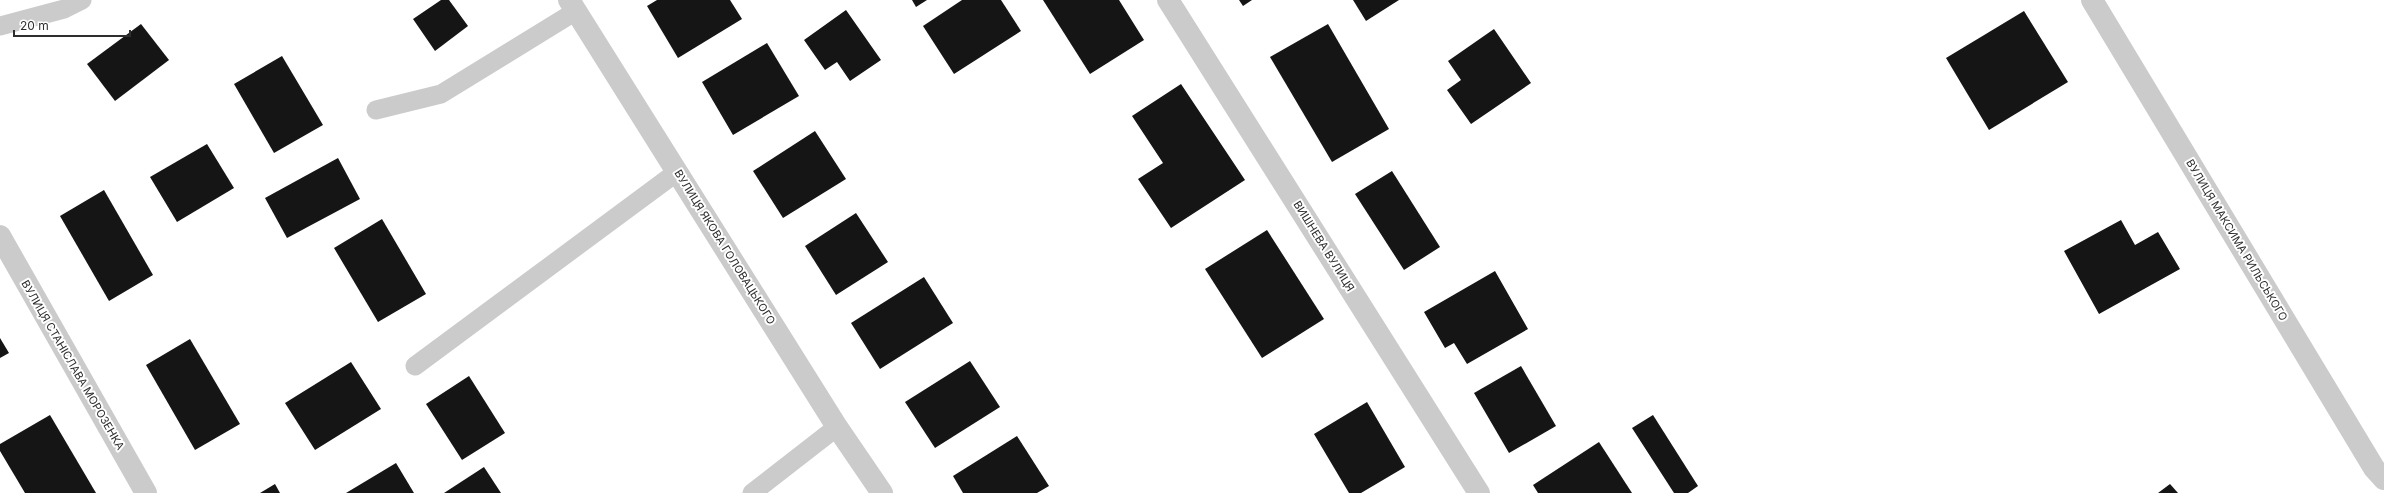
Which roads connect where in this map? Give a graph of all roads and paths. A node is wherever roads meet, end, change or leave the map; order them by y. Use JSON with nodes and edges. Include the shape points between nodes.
{"nodes":[{"id":1,"x":82,"y":0,"type":"edge"},
{"id":2,"x":1168,"y":0,"type":"edge"},
{"id":3,"x":2092,"y":0,"type":"edge"},
{"id":4,"x":573,"y":5,"type":"edge"},
{"id":5,"x":0,"y":26,"type":"edge"},
{"id":6,"x":376,"y":110,"type":"dead end"},
{"id":7,"x":677,"y":172,"type":"junction"},
{"id":8,"x":0,"y":236,"type":"edge"},
{"id":9,"x":415,"y":366,"type":"dead end"},
{"id":10,"x":837,"y":427,"type":"junction"},
{"id":11,"x":2384,"y":479,"type":"edge"},
{"id":12,"x":146,"y":493,"type":"edge"},
{"id":13,"x":752,"y":493,"type":"edge"},
{"id":14,"x":882,"y":493,"type":"edge"},
{"id":15,"x":1479,"y":493,"type":"edge"}],
"edges":[{"from":1,"to":5,"type":"lane","via":[[64,8]]},
{"from":2,"to":15,"type":"street","name":"ВИШНЕВА ВУЛИЦЯ"},
{"from":3,"to":11,"type":"street","name":"ВУЛИЦЯ МАКСИМА РИЛЬСЬКОГО","via":[[2374,468]]},
{"from":4,"to":6,"type":"lane","via":[[441,94]]},
{"from":4,"to":7,"type":"street","name":"ВУЛИЦЯ ЯКОВА ГОЛОВАЦЬКОГО"},
{"from":7,"to":9,"type":"lane"},
{"from":7,"to":10,"type":"street","name":"ВУЛИЦЯ ЯКОВА ГОЛОВАЦЬКОГО"},
{"from":8,"to":12,"type":"street","name":"ВУЛИЦЯ СТАНІСЛАВА МОРОЗЕНКА"},
{"from":10,"to":13,"type":"lane"},
{"from":10,"to":14,"type":"street","name":"ВУЛИЦЯ ЯКОВА ГОЛОВАЦЬКОГО"}]}
